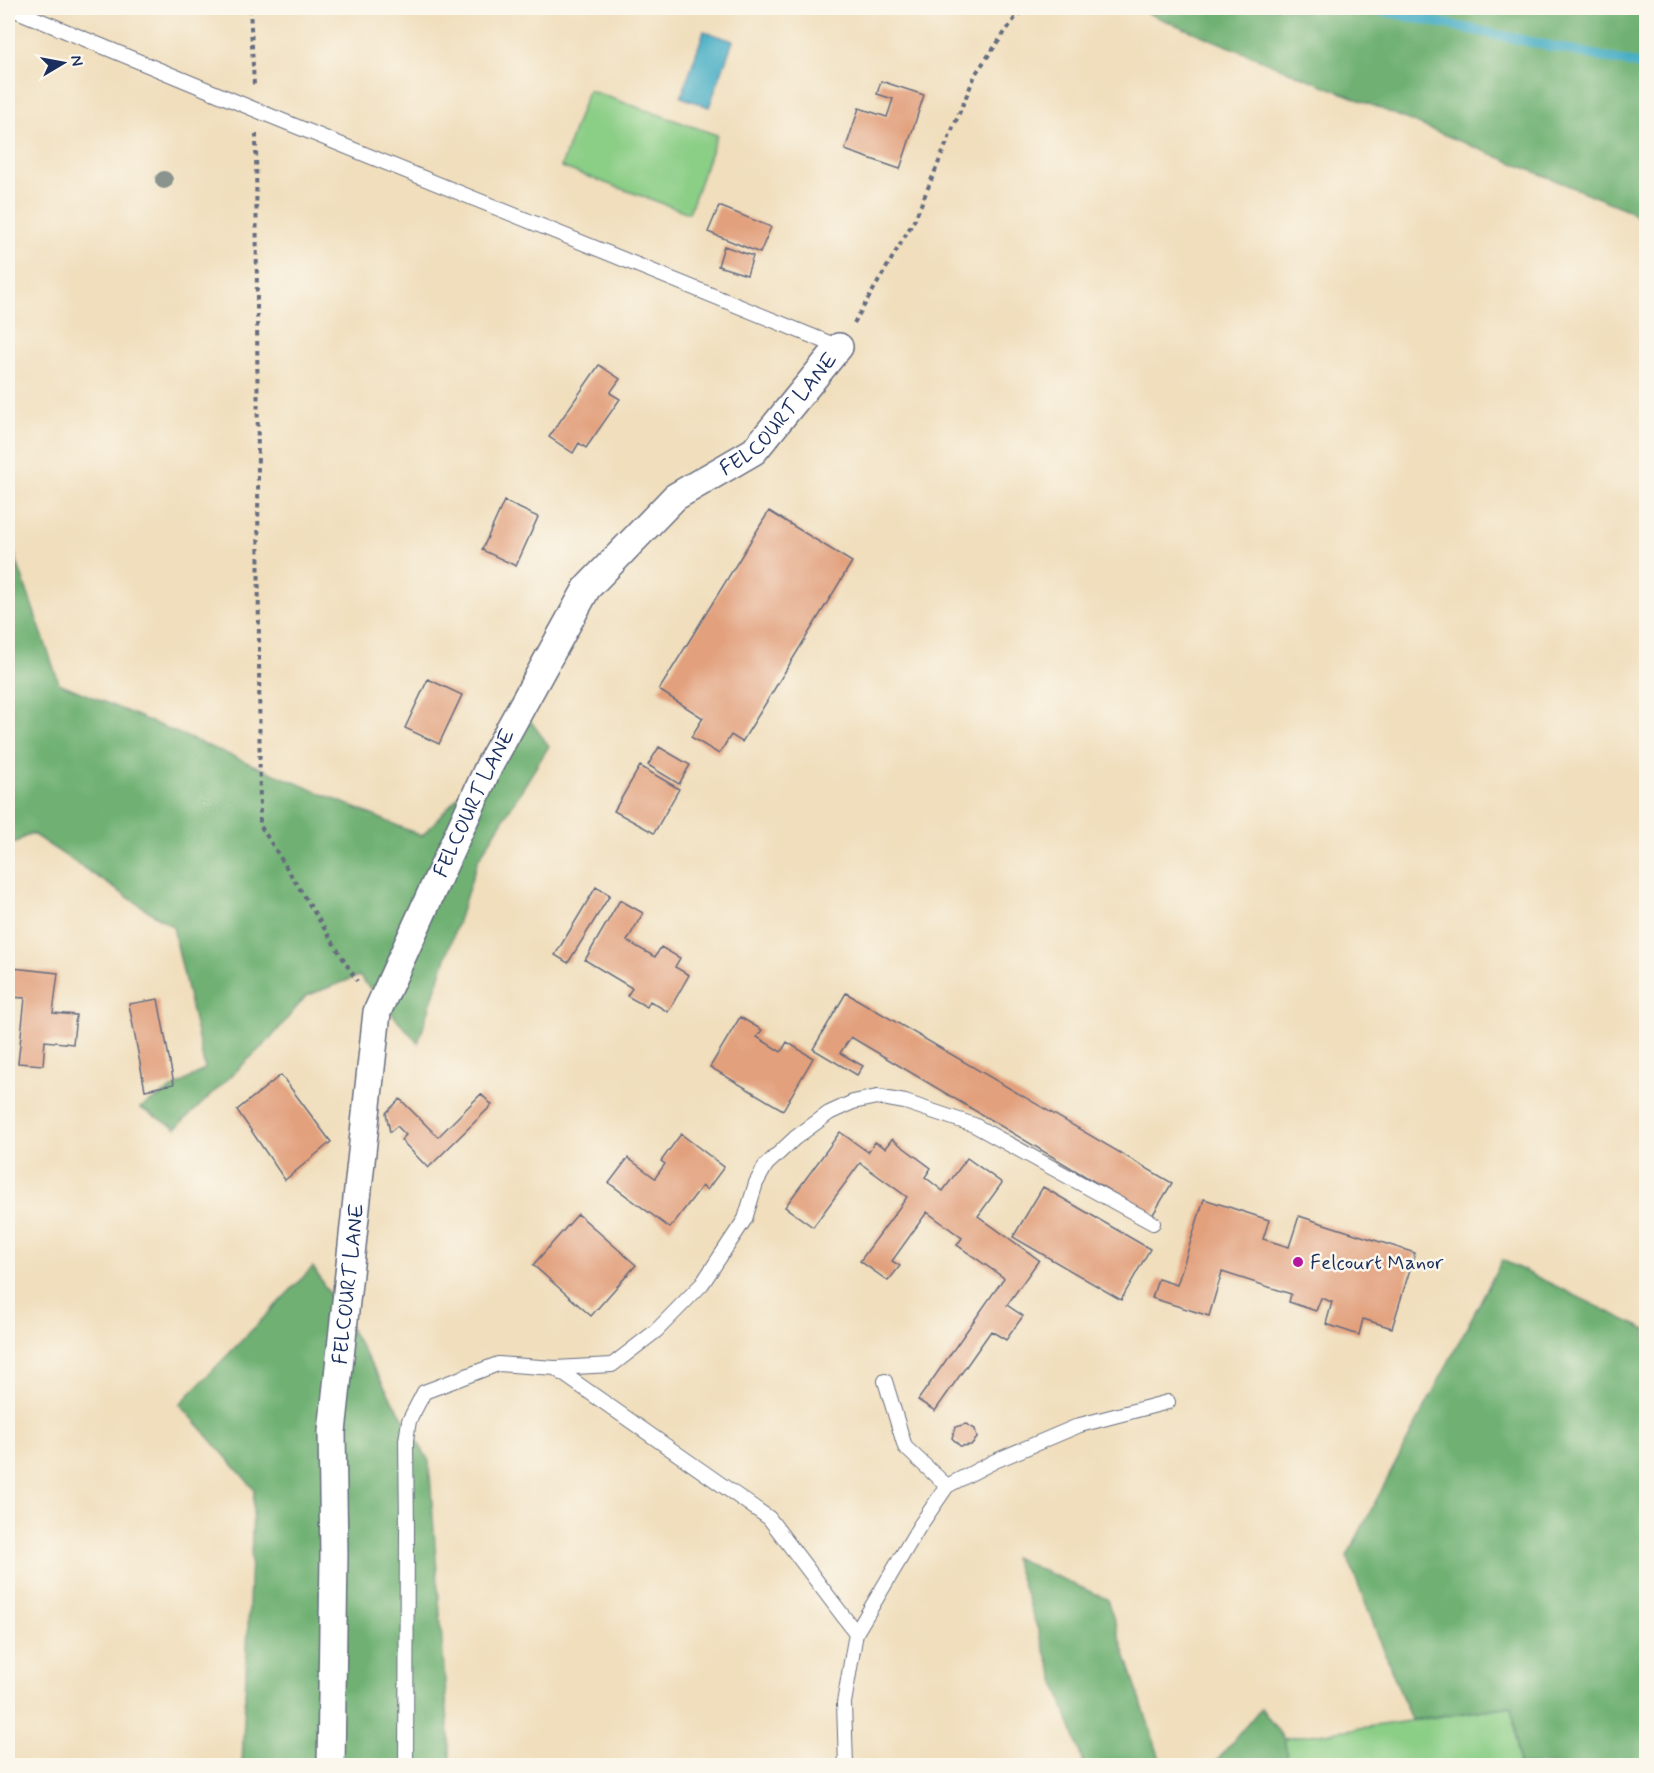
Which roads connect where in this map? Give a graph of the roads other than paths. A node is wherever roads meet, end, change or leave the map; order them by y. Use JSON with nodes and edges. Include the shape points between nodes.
{"nodes":[{"id":1,"x":10,"y":8,"type":"edge"},
{"id":2,"x":839,"y":347,"type":"joint"},
{"id":3,"x":1153,"y":1223,"type":"dead end"},
{"id":4,"x":555,"y":1368,"type":"junction"},
{"id":5,"x":885,"y":1382,"type":"dead end"},
{"id":6,"x":1168,"y":1402,"type":"dead end"},
{"id":7,"x":947,"y":1486,"type":"junction"},
{"id":8,"x":856,"y":1633,"type":"junction"},
{"id":9,"x":331,"y":1766,"type":"edge"},
{"id":10,"x":406,"y":1766,"type":"edge"},
{"id":11,"x":846,"y":1766,"type":"edge"}],
"edges":[{"from":1,"to":2,"type":"lane"},
{"from":2,"to":9,"type":"street","name":"FELCOURT LANE","via":[[754,451],[675,497],[587,588],[489,766],[377,1012],[332,1432]]},
{"from":3,"to":4,"type":"lane","via":[[974,1125],[905,1102],[876,1097],[853,1102],[829,1113],[766,1165],[756,1183],[746,1220],[702,1284],[656,1331],[612,1365]]},
{"from":4,"to":8,"type":"lane","via":[[769,1518]]},
{"from":4,"to":10,"type":"lane","via":[[498,1364],[424,1392],[409,1420]]},
{"from":5,"to":7,"type":"lane","via":[[905,1447]]},
{"from":6,"to":7,"type":"lane","via":[[1080,1425]]},
{"from":7,"to":8,"type":"lane"},
{"from":8,"to":11,"type":"lane","via":[[844,1703]]}]}
